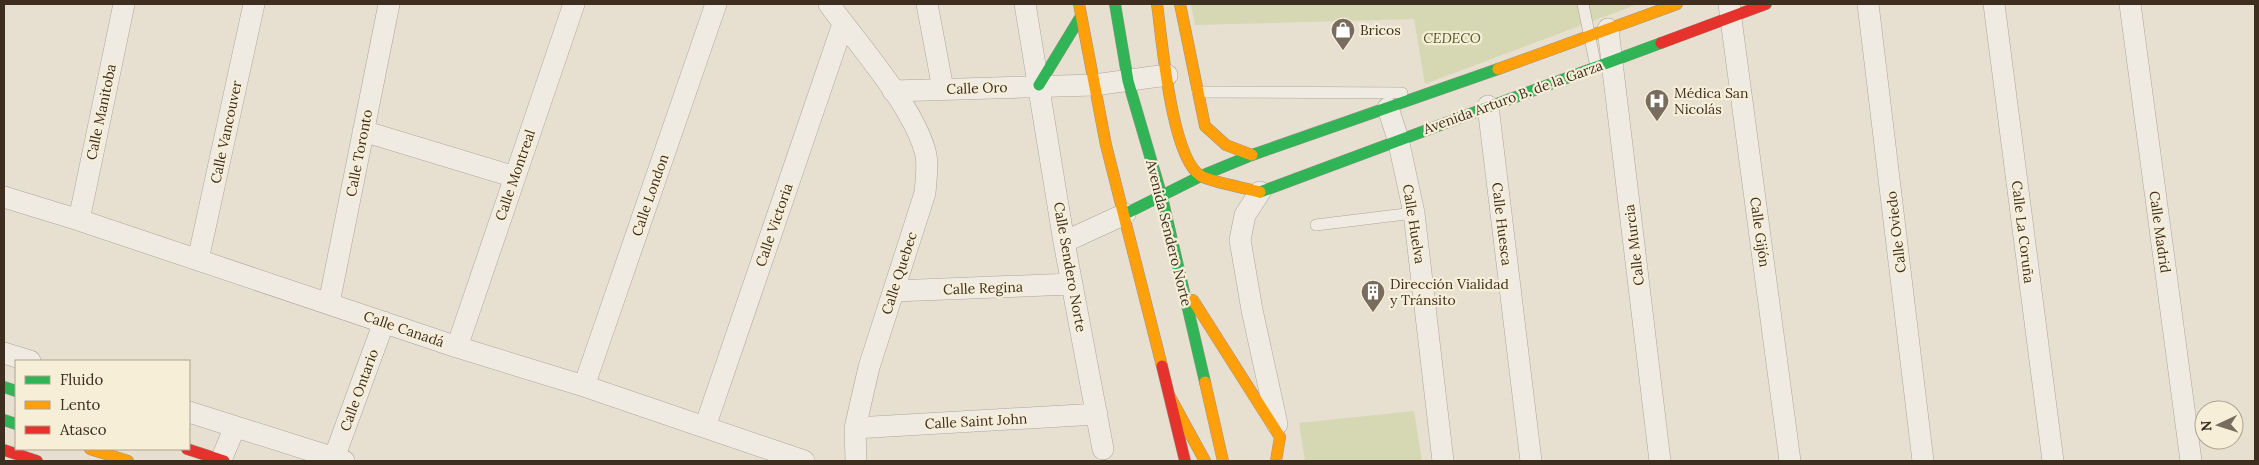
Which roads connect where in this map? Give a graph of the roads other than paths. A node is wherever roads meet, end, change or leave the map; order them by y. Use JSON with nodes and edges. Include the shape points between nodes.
{"nodes":[{"id":1,"x":124,"y":4,"type":"edge"},
{"id":2,"x":254,"y":4,"type":"edge"},
{"id":3,"x":389,"y":4,"type":"edge"},
{"id":4,"x":574,"y":4,"type":"edge"},
{"id":5,"x":716,"y":4,"type":"edge"},
{"id":6,"x":829,"y":4,"type":"edge"},
{"id":7,"x":927,"y":4,"type":"edge"},
{"id":8,"x":1024,"y":4,"type":"edge"},
{"id":9,"x":1078,"y":4,"type":"edge"},
{"id":10,"x":1115,"y":4,"type":"edge"},
{"id":11,"x":1157,"y":4,"type":"edge"},
{"id":12,"x":1583,"y":4,"type":"edge"},
{"id":13,"x":1677,"y":4,"type":"edge"},
{"id":14,"x":1766,"y":4,"type":"edge"},
{"id":15,"x":1868,"y":4,"type":"edge"},
{"id":16,"x":1994,"y":4,"type":"edge"},
{"id":17,"x":2130,"y":4,"type":"edge"},
{"id":18,"x":1183,"y":5,"type":"edge"},
{"id":19,"x":1661,"y":7,"type":"edge"},
{"id":20,"x":1730,"y":10,"type":"edge"},
{"id":21,"x":1081,"y":16,"type":"junction"},
{"id":22,"x":843,"y":24,"type":"junction"},
{"id":23,"x":1599,"y":32,"type":"junction"},
{"id":24,"x":1668,"y":32,"type":"junction"},
{"id":25,"x":1604,"y":64,"type":"junction"},
{"id":26,"x":1167,"y":75,"type":"junction"},
{"id":27,"x":1128,"y":81,"type":"junction"},
{"id":28,"x":1039,"y":85,"type":"junction"},
{"id":29,"x":1094,"y":85,"type":"junction"},
{"id":30,"x":943,"y":89,"type":"junction"},
{"id":31,"x":893,"y":90,"type":"junction"},
{"id":32,"x":1198,"y":92,"type":"junction"},
{"id":33,"x":1429,"y":94,"type":"junction"},
{"id":34,"x":1488,"y":106,"type":"junction"},
{"id":35,"x":1388,"y":108,"type":"junction"},
{"id":36,"x":363,"y":131,"type":"junction"},
{"id":37,"x":1398,"y":139,"type":"junction"},
{"id":38,"x":1252,"y":155,"type":"junction"},
{"id":39,"x":1201,"y":176,"type":"junction"},
{"id":40,"x":515,"y":177,"type":"junction"},
{"id":41,"x":1260,"y":192,"type":"junction"},
{"id":42,"x":1162,"y":196,"type":"junction"},
{"id":43,"x":4,"y":197,"type":"edge"},
{"id":44,"x":1414,"y":212,"type":"junction"},
{"id":45,"x":1125,"y":214,"type":"junction"},
{"id":46,"x":79,"y":220,"type":"junction"},
{"id":47,"x":1316,"y":225,"type":"dead end"},
{"id":48,"x":1064,"y":242,"type":"junction"},
{"id":49,"x":198,"y":260,"type":"junction"},
{"id":50,"x":1181,"y":282,"type":"junction"},
{"id":51,"x":1072,"y":284,"type":"junction"},
{"id":52,"x":894,"y":291,"type":"junction"},
{"id":53,"x":329,"y":303,"type":"junction"},
{"id":54,"x":384,"y":322,"type":"junction"},
{"id":55,"x":457,"y":347,"type":"junction"},
{"id":56,"x":4,"y":353,"type":"edge"},
{"id":57,"x":27,"y":360,"type":"edge"},
{"id":58,"x":584,"y":386,"type":"junction"},
{"id":59,"x":1170,"y":397,"type":"junction"},
{"id":60,"x":190,"y":412,"type":"edge"},
{"id":61,"x":1097,"y":414,"type":"junction"},
{"id":62,"x":235,"y":427,"type":"junction"},
{"id":63,"x":705,"y":427,"type":"junction"},
{"id":64,"x":855,"y":428,"type":"junction"},
{"id":65,"x":1280,"y":437,"type":"junction"},
{"id":66,"x":1103,"y":449,"type":"dead end"},
{"id":67,"x":93,"y":450,"type":"edge"},
{"id":68,"x":190,"y":450,"type":"edge"},
{"id":69,"x":7,"y":452,"type":"edge"},
{"id":70,"x":339,"y":460,"type":"edge"},
{"id":71,"x":37,"y":461,"type":"edge"},
{"id":72,"x":128,"y":461,"type":"edge"},
{"id":73,"x":222,"y":461,"type":"edge"},
{"id":74,"x":804,"y":461,"type":"edge"},
{"id":75,"x":856,"y":461,"type":"edge"},
{"id":76,"x":1185,"y":461,"type":"edge"},
{"id":77,"x":1205,"y":461,"type":"edge"},
{"id":78,"x":1223,"y":461,"type":"edge"},
{"id":79,"x":1276,"y":461,"type":"edge"},
{"id":80,"x":1285,"y":461,"type":"edge"},
{"id":81,"x":1444,"y":461,"type":"edge"},
{"id":82,"x":1532,"y":461,"type":"edge"},
{"id":83,"x":1660,"y":461,"type":"edge"},
{"id":84,"x":1790,"y":461,"type":"edge"},
{"id":85,"x":1923,"y":461,"type":"edge"},
{"id":86,"x":2053,"y":461,"type":"edge"},
{"id":87,"x":2191,"y":461,"type":"edge"}],
"edges":[{"from":1,"to":46,"type":"street","name":"Calle Manitoba"},
{"from":2,"to":49,"type":"street","name":"Calle Vancouver"},
{"from":3,"to":36,"type":"street","name":"Calle Toronto"},
{"from":4,"to":40,"type":"street","name":"Calle Montreal"},
{"from":5,"to":58,"type":"street","name":"Calle London"},
{"from":6,"to":22,"type":"street"},
{"from":7,"to":30,"type":"street"},
{"from":8,"to":28,"type":"street"},
{"from":9,"to":21,"type":"main road"},
{"from":10,"to":27,"type":"main road","name":"Avenida Sendero Norte"},
{"from":11,"to":26,"type":"main road"},
{"from":12,"to":23,"type":"lane"},
{"from":13,"to":19,"type":"main road"},
{"from":14,"to":20,"type":"main road","name":"Avenida Arturo B. de la Garza"},
{"from":15,"to":85,"type":"street","name":"Calle Oviedo"},
{"from":16,"to":86,"type":"street","name":"Calle La Coruña"},
{"from":17,"to":87,"type":"street","name":"Calle Madrid"},
{"from":18,"to":32,"type":"main road"},
{"from":19,"to":23,"type":"main road"},
{"from":19,"to":24,"type":"lane"},
{"from":20,"to":24,"type":"main road","name":"Avenida Arturo B. de la Garza"},
{"from":20,"to":84,"type":"street","name":"Calle Gijón"},
{"from":21,"to":28,"type":"main road"},
{"from":21,"to":29,"type":"main road"},
{"from":22,"to":31,"type":"street"},
{"from":22,"to":63,"type":"street","name":"Calle Victoria"},
{"from":23,"to":25,"type":"street","name":"Calle Murcia"},
{"from":23,"to":33,"type":"main road"},
{"from":24,"to":25,"type":"main road","name":"Avenida Arturo B. de la Garza"},
{"from":25,"to":34,"type":"main road","name":"Avenida Arturo B. de la Garza"},
{"from":25,"to":83,"type":"street","name":"Calle Murcia"},
{"from":26,"to":27,"type":"street","name":"Calle Oro"},
{"from":26,"to":39,"type":"main road","via":[[1176,131],[1189,165]]},
{"from":27,"to":29,"type":"street","name":"Calle Oro"},
{"from":27,"to":42,"type":"main road","name":"Avenida Sendero Norte"},
{"from":28,"to":29,"type":"street","name":"Calle Oro"},
{"from":28,"to":30,"type":"street","name":"Calle Oro"},
{"from":28,"to":48,"type":"street","name":"Calle Sendero Norte"},
{"from":29,"to":45,"type":"main road"},
{"from":30,"to":31,"type":"street","name":"Calle Oro"},
{"from":31,"to":52,"type":"street","name":"Calle Quebec","via":[[918,132],[927,170],[925,193]]},
{"from":32,"to":33,"type":"lane"},
{"from":32,"to":38,"type":"main road","via":[[1205,126],[1216,141]]},
{"from":33,"to":35,"type":"main road"},
{"from":34,"to":37,"type":"main road","name":"Avenida Arturo B. de la Garza"},
{"from":34,"to":82,"type":"street","name":"Calle Huesca"},
{"from":35,"to":37,"type":"street","name":"Calle Huelva"},
{"from":35,"to":38,"type":"main road"},
{"from":36,"to":40,"type":"street"},
{"from":36,"to":53,"type":"street","name":"Calle Toronto"},
{"from":37,"to":41,"type":"main road","name":"Avenida Arturo B. de la Garza"},
{"from":37,"to":44,"type":"street","name":"Calle Huelva"},
{"from":38,"to":39,"type":"main road"},
{"from":39,"to":41,"type":"main road"},
{"from":39,"to":42,"type":"main road"},
{"from":40,"to":55,"type":"street","name":"Calle Montreal"},
{"from":41,"to":65,"type":"street","via":[[1246,215],[1240,240]]},
{"from":42,"to":45,"type":"main road"},
{"from":42,"to":50,"type":"main road","name":"Avenida Sendero Norte"},
{"from":43,"to":46,"type":"street","name":"Calle Canadá"},
{"from":44,"to":47,"type":"lane"},
{"from":44,"to":81,"type":"street","name":"Calle Huelva"},
{"from":45,"to":48,"type":"street"},
{"from":45,"to":59,"type":"main road"},
{"from":46,"to":49,"type":"street","name":"Calle Canadá"},
{"from":48,"to":51,"type":"street","name":"Calle Sendero Norte"},
{"from":49,"to":53,"type":"street","name":"Calle Canadá"},
{"from":50,"to":65,"type":"main road"},
{"from":50,"to":78,"type":"main road","name":"Avenida Sendero Norte"},
{"from":51,"to":52,"type":"street","name":"Calle Regina"},
{"from":51,"to":61,"type":"street","name":"Calle Sendero Norte"},
{"from":52,"to":64,"type":"street","name":"Calle Quebec","via":[[869,367]]},
{"from":53,"to":54,"type":"street","name":"Calle Canadá"},
{"from":54,"to":55,"type":"street","name":"Calle Canadá"},
{"from":54,"to":70,"type":"street","name":"Calle Ontario"},
{"from":55,"to":58,"type":"street","name":"Calle Canadá"},
{"from":56,"to":57,"type":"street"},
{"from":58,"to":63,"type":"street","name":"Calle Canadá"},
{"from":59,"to":76,"type":"main road"},
{"from":59,"to":77,"type":"main road"},
{"from":60,"to":62,"type":"street"},
{"from":61,"to":64,"type":"street","name":"Calle Saint John"},
{"from":61,"to":66,"type":"street","name":"Calle Sendero Norte"},
{"from":62,"to":70,"type":"street"},
{"from":62,"to":73,"type":"street"},
{"from":63,"to":74,"type":"street","name":"Calle Canadá"},
{"from":64,"to":75,"type":"street","name":"Calle Quebec"},
{"from":65,"to":79,"type":"main road"},
{"from":65,"to":80,"type":"street"},
{"from":67,"to":72,"type":"main road"},
{"from":68,"to":73,"type":"main road"},
{"from":69,"to":71,"type":"main road"}]}
